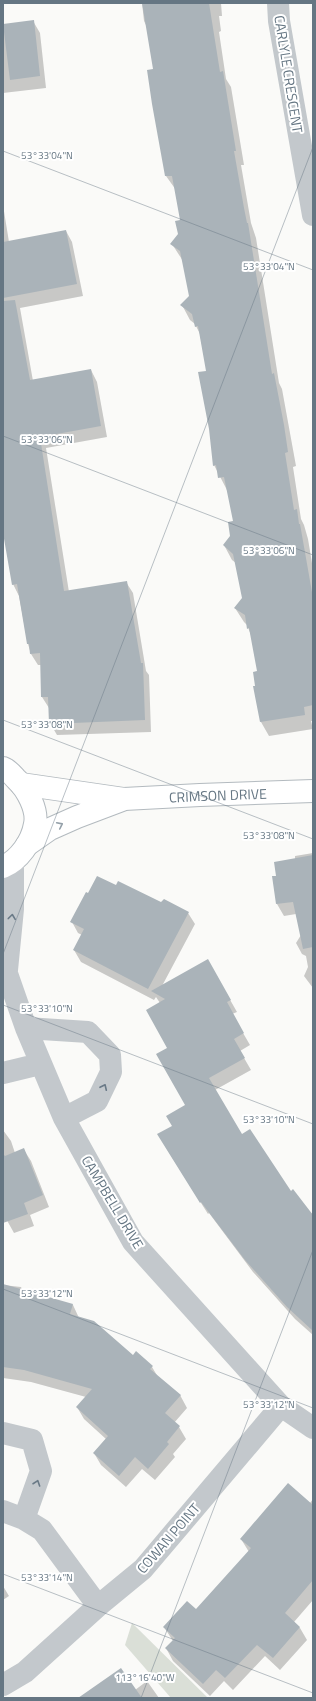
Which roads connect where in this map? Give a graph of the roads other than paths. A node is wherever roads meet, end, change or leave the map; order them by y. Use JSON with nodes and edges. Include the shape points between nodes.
{"nodes":[{"id":1,"x":278,"y":3,"type":"edge"},
{"id":2,"x":313,"y":215,"type":"edge"},
{"id":3,"x":8,"y":771,"type":"edge"},
{"id":4,"x":313,"y":791,"type":"edge"},
{"id":5,"x":124,"y":799,"type":"junction"},
{"id":6,"x":27,"y":845,"type":"junction"},
{"id":7,"x":8,"y":865,"type":"edge"},
{"id":8,"x":5,"y":966,"type":"edge"},
{"id":9,"x":26,"y":1028,"type":"junction"},
{"id":10,"x":40,"y":1064,"type":"junction"},
{"id":11,"x":3,"y":1073,"type":"edge"},
{"id":12,"x":64,"y":1118,"type":"junction"},
{"id":13,"x":281,"y":1406,"type":"junction"},
{"id":14,"x":313,"y":1428,"type":"edge"},
{"id":15,"x":3,"y":1433,"type":"edge"},
{"id":16,"x":3,"y":1511,"type":"edge"},
{"id":17,"x":24,"y":1519,"type":"junction"},
{"id":18,"x":98,"y":1606,"type":"junction"},
{"id":19,"x":3,"y":1685,"type":"edge"}],
"edges":[{"from":1,"to":2,"type":"street","name":"CARLYLE CRESCENT"},
{"from":3,"to":5,"type":"street","name":"CRIMSON DRIVE"},
{"from":3,"to":6,"type":"street","via":[[32,803],[36,823]]},
{"from":4,"to":5,"type":"street","name":"CRIMSON DRIVE"},
{"from":6,"to":5,"type":"street","name":"CRIMSON DRIVE","one_way":true,"via":[[70,820]]},
{"from":6,"to":7,"type":"street"},
{"from":8,"to":7,"type":"street","name":"CAMPBELL DRIVE","one_way":true,"via":[[13,909]]},
{"from":8,"to":9,"type":"street","name":"CAMPBELL DRIVE"},
{"from":9,"to":10,"type":"street","name":"CAMPBELL DRIVE"},
{"from":12,"to":9,"type":"street","one_way":true,"via":[[97,1102],[111,1072],[110,1055],[88,1032]]},
{"from":10,"to":11,"type":"street"},
{"from":10,"to":12,"type":"street","name":"CAMPBELL DRIVE"},
{"from":12,"to":13,"type":"street","name":"CAMPBELL DRIVE","via":[[133,1242]]},
{"from":13,"to":14,"type":"street","name":"CAMPBELL DRIVE"},
{"from":13,"to":18,"type":"street","name":"COWAN POINT","via":[[143,1569]]},
{"from":17,"to":15,"type":"street","one_way":true,"via":[[41,1471],[32,1440]]},
{"from":16,"to":17,"type":"street"},
{"from":17,"to":18,"type":"street","via":[[42,1530]]},
{"from":18,"to":19,"type":"street","name":"COWAN POINT","via":[[25,1672]]}]}
